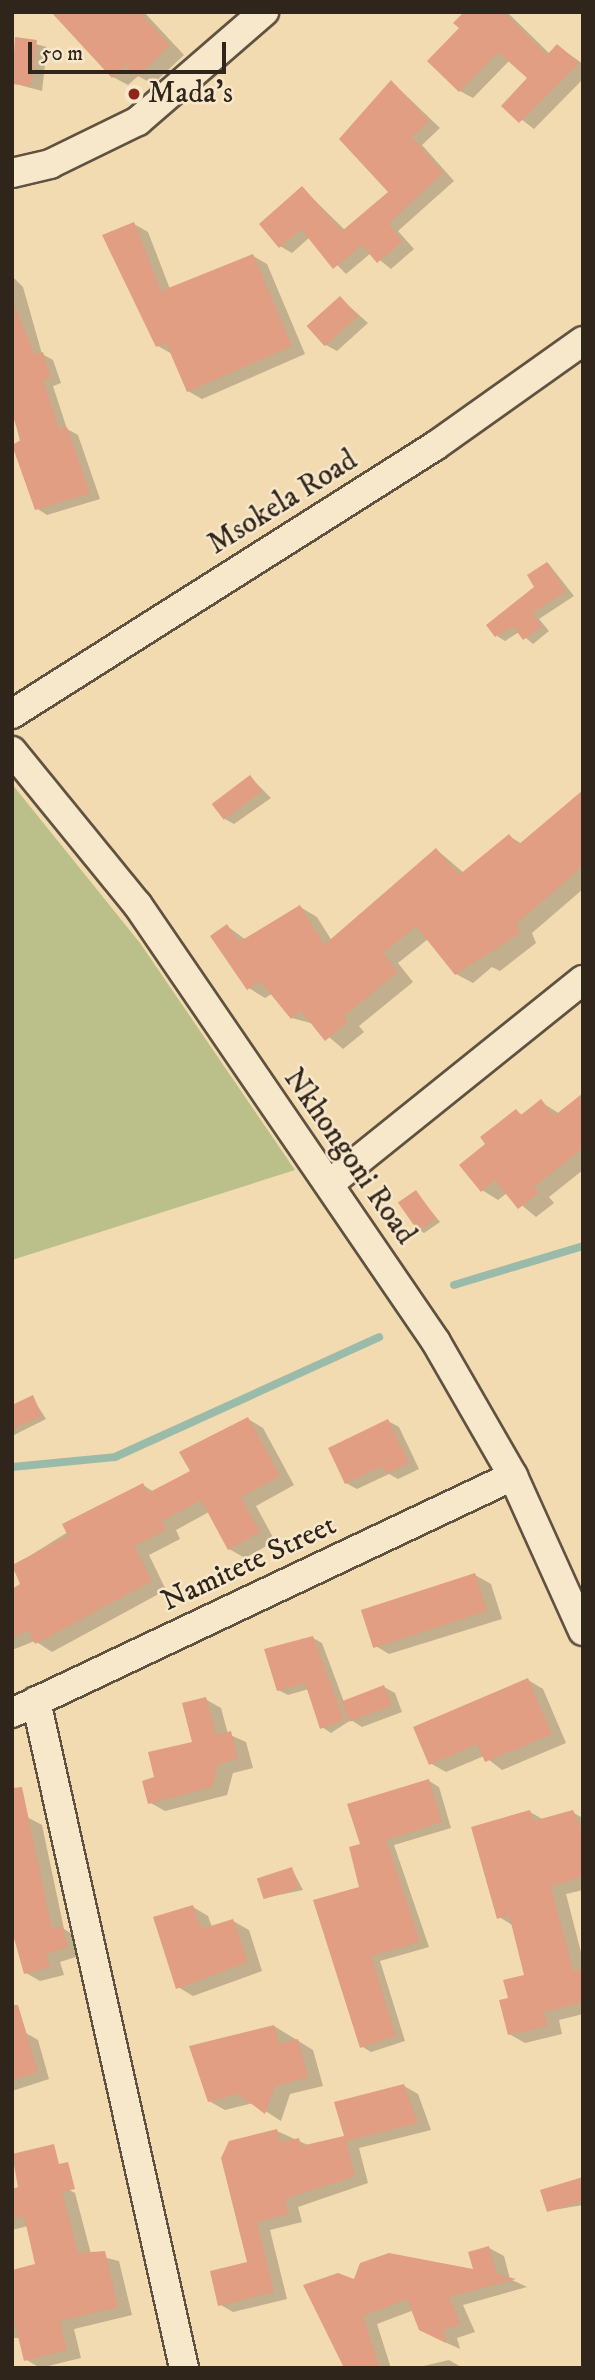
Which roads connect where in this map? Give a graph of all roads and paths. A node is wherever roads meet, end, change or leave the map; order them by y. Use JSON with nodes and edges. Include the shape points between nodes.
{"nodes":[{"id":1,"x":264,"y":12,"type":"edge"},
{"id":2,"x":12,"y":173,"type":"edge"},
{"id":3,"x":583,"y":341,"type":"edge"},
{"id":4,"x":12,"y":714,"type":"edge"},
{"id":5,"x":12,"y":751,"type":"edge"},
{"id":6,"x":583,"y":980,"type":"edge"},
{"id":7,"x":328,"y":1184,"type":"junction"},
{"id":8,"x":513,"y":1476,"type":"junction"},
{"id":9,"x":583,"y":1631,"type":"edge"},
{"id":10,"x":24,"y":1707,"type":"edge"},
{"id":11,"x":184,"y":2368,"type":"edge"}],
"edges":[{"from":1,"to":2,"type":"street","via":[[138,121],[50,164]]},
{"from":3,"to":4,"type":"street","name":"Msokela Road","via":[[435,446]]},
{"from":5,"to":7,"type":"street","name":"Nkhongoni Road","via":[[137,904]]},
{"from":6,"to":7,"type":"street"},
{"from":7,"to":8,"type":"street","name":"Nkhongoni Road","via":[[436,1342]]},
{"from":8,"to":9,"type":"street","name":"Nkhongoni Road"},
{"from":8,"to":10,"type":"street","name":"Namitete Street"},
{"from":10,"to":11,"type":"street"}]}
